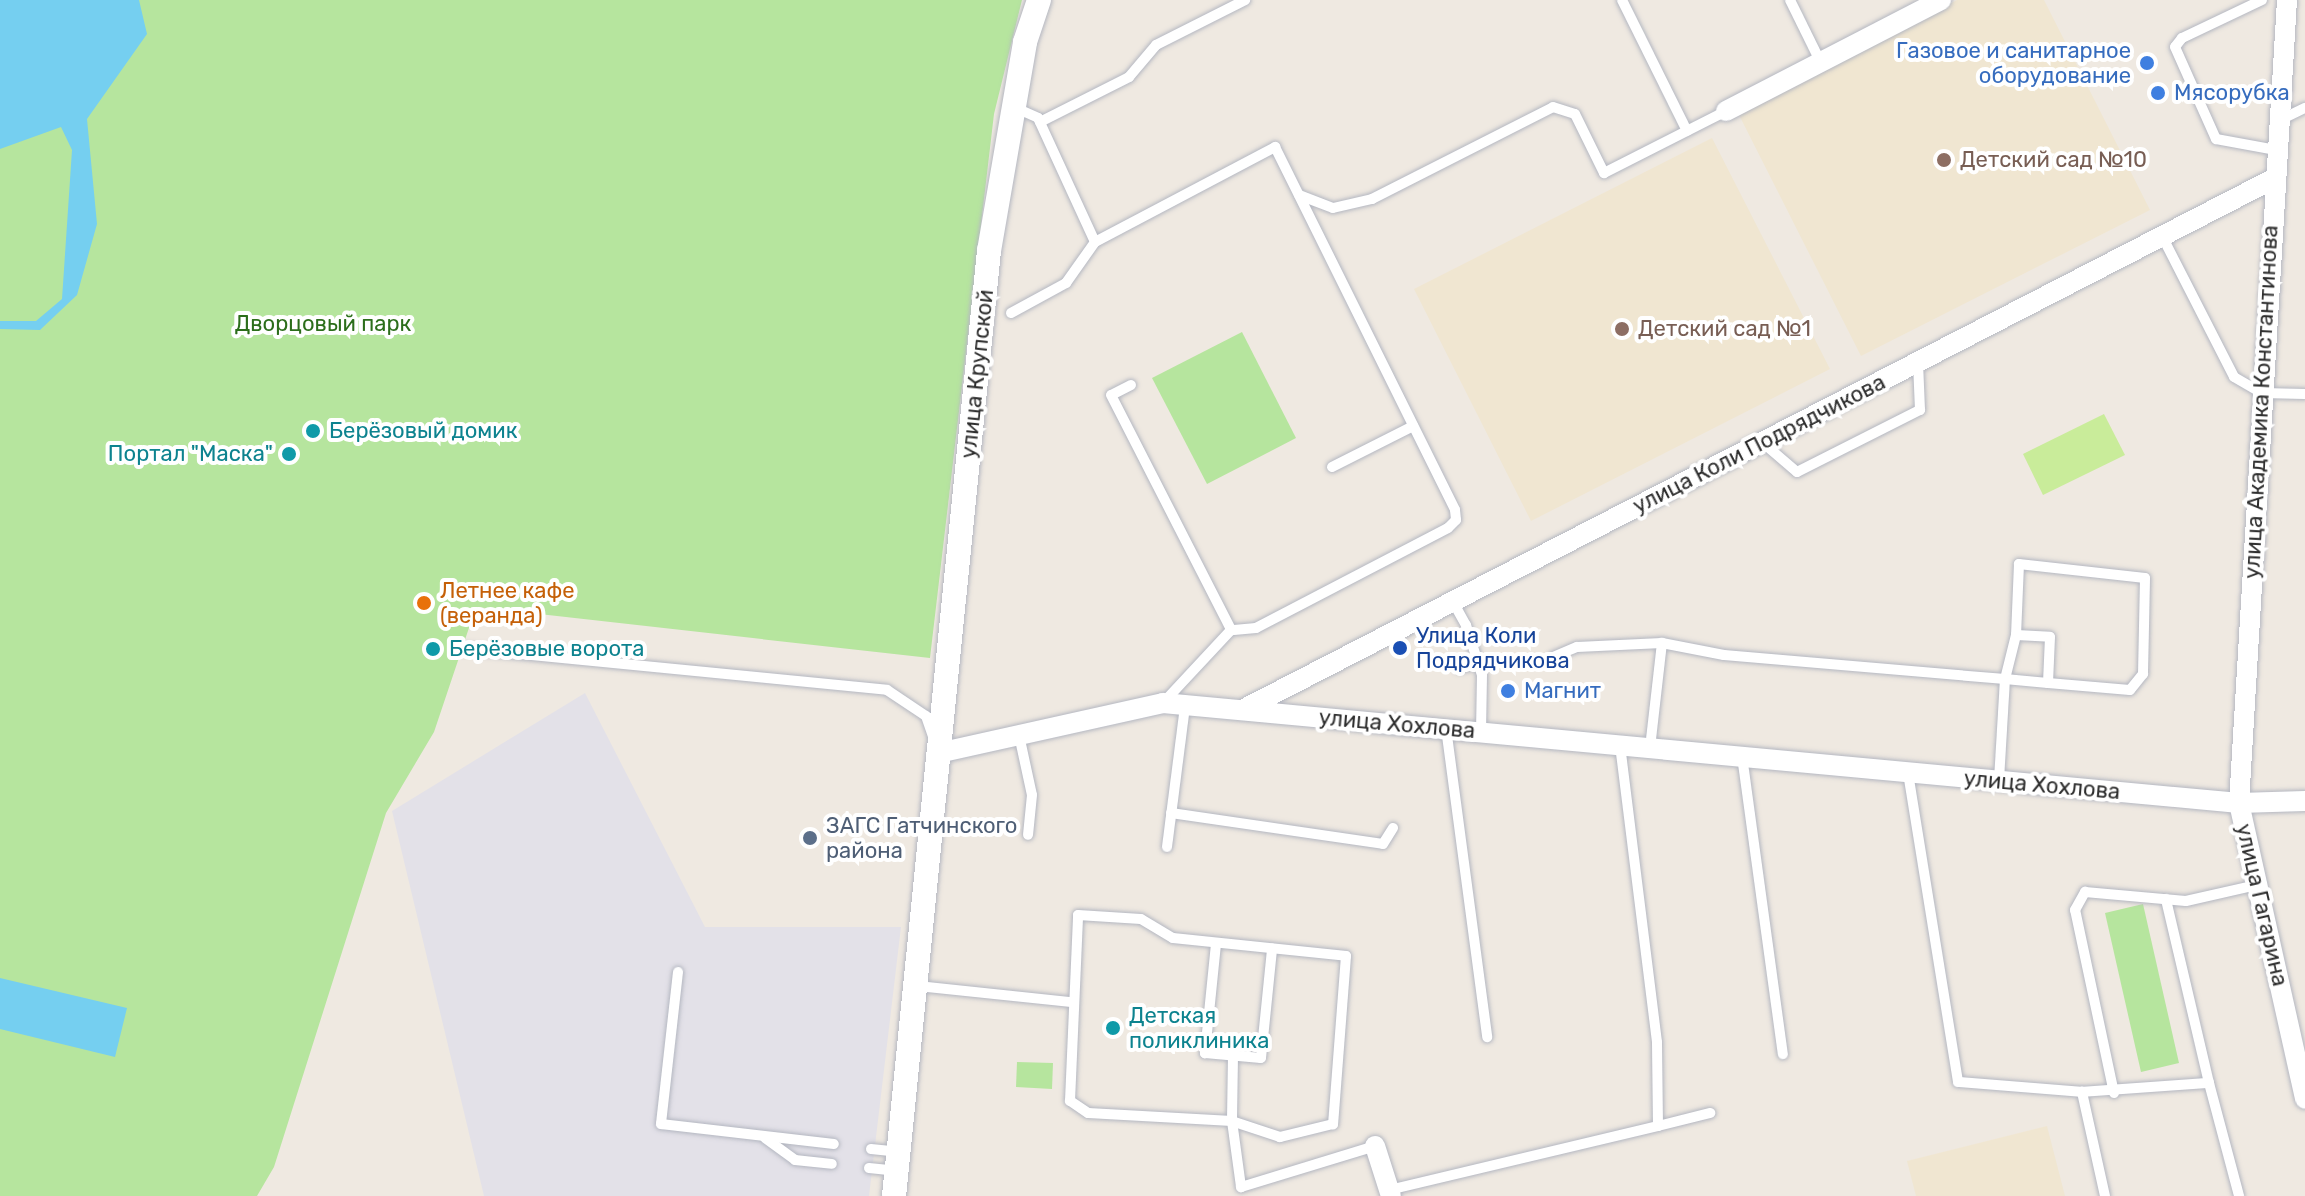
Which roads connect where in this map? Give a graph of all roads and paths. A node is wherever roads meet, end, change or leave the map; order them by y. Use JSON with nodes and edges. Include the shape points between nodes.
{"nodes":[{"id":1,"x":1039,"y":0,"type":"edge"},
{"id":2,"x":1245,"y":0,"type":"edge"},
{"id":3,"x":1622,"y":0,"type":"edge"},
{"id":4,"x":1790,"y":0,"type":"edge"},
{"id":5,"x":1941,"y":0,"type":"edge"},
{"id":6,"x":2262,"y":0,"type":"edge"},
{"id":7,"x":2287,"y":0,"type":"edge"},
{"id":8,"x":1820,"y":61,"type":"junction"},
{"id":9,"x":1014,"y":107,"type":"junction"},
{"id":10,"x":2305,"y":108,"type":"edge"},
{"id":11,"x":1726,"y":111,"type":"joint"},
{"id":12,"x":2279,"y":121,"type":"junction"},
{"id":13,"x":1040,"y":122,"type":"junction"},
{"id":14,"x":1687,"y":131,"type":"junction"},
{"id":15,"x":2276,"y":150,"type":"junction"},
{"id":16,"x":2273,"y":179,"type":"junction"},
{"id":17,"x":1298,"y":194,"type":"junction"},
{"id":18,"x":2162,"y":235,"type":"junction"},
{"id":19,"x":1095,"y":242,"type":"junction"},
{"id":20,"x":1011,"y":313,"type":"dead end"},
{"id":21,"x":1918,"y":362,"type":"junction"},
{"id":22,"x":1131,"y":385,"type":"dead end"},
{"id":23,"x":2262,"y":393,"type":"junction"},
{"id":24,"x":2305,"y":394,"type":"edge"},
{"id":25,"x":1413,"y":426,"type":"junction"},
{"id":26,"x":1762,"y":442,"type":"junction"},
{"id":27,"x":1332,"y":467,"type":"dead end"},
{"id":28,"x":1452,"y":600,"type":"junction"},
{"id":29,"x":1231,"y":630,"type":"junction"},
{"id":30,"x":2016,"y":635,"type":"junction"},
{"id":31,"x":1662,"y":643,"type":"junction"},
{"id":32,"x":460,"y":648,"type":"dead end"},
{"id":33,"x":1553,"y":657,"type":"dead end"},
{"id":34,"x":1479,"y":663,"type":"junction"},
{"id":35,"x":1459,"y":668,"type":"dead end"},
{"id":36,"x":1311,"y":674,"type":"junction"},
{"id":37,"x":2005,"y":679,"type":"junction"},
{"id":38,"x":2048,"y":683,"type":"junction"},
{"id":39,"x":1163,"y":703,"type":"junction"},
{"id":40,"x":1185,"y":706,"type":"junction"},
{"id":41,"x":1244,"y":709,"type":"junction"},
{"id":42,"x":1316,"y":716,"type":"junction"},
{"id":43,"x":1446,"y":728,"type":"junction"},
{"id":44,"x":1481,"y":732,"type":"junction"},
{"id":45,"x":1019,"y":735,"type":"junction"},
{"id":46,"x":1620,"y":745,"type":"junction"},
{"id":47,"x":1650,"y":748,"type":"junction"},
{"id":48,"x":938,"y":753,"type":"junction"},
{"id":49,"x":1742,"y":756,"type":"junction"},
{"id":50,"x":1908,"y":773,"type":"junction"},
{"id":51,"x":1999,"y":781,"type":"junction"},
{"id":52,"x":2305,"y":801,"type":"edge"},
{"id":53,"x":2239,"y":803,"type":"junction"},
{"id":54,"x":1171,"y":813,"type":"junction"},
{"id":55,"x":1393,"y":828,"type":"dead end"},
{"id":56,"x":1028,"y":835,"type":"dead end"},
{"id":57,"x":1167,"y":847,"type":"dead end"},
{"id":58,"x":2257,"y":885,"type":"junction"},
{"id":59,"x":2166,"y":899,"type":"junction"},
{"id":60,"x":1216,"y":944,"type":"junction"},
{"id":61,"x":1272,"y":949,"type":"junction"},
{"id":62,"x":678,"y":972,"type":"dead end"},
{"id":63,"x":918,"y":986,"type":"junction"},
{"id":64,"x":1071,"y":1002,"type":"junction"},
{"id":65,"x":1487,"y":1037,"type":"dead end"},
{"id":66,"x":1783,"y":1054,"type":"dead end"},
{"id":67,"x":1233,"y":1056,"type":"junction"},
{"id":68,"x":2209,"y":1083,"type":"junction"},
{"id":69,"x":2082,"y":1092,"type":"junction"},
{"id":70,"x":2114,"y":1093,"type":"junction"},
{"id":71,"x":2305,"y":1099,"type":"edge"},
{"id":72,"x":1710,"y":1113,"type":"dead end"},
{"id":73,"x":1232,"y":1121,"type":"junction"},
{"id":74,"x":1658,"y":1126,"type":"junction"},
{"id":75,"x":763,"y":1136,"type":"junction"},
{"id":76,"x":834,"y":1144,"type":"dead end"},
{"id":77,"x":1375,"y":1146,"type":"joint"},
{"id":78,"x":871,"y":1149,"type":"dead end"},
{"id":79,"x":897,"y":1162,"type":"junction"},
{"id":80,"x":832,"y":1164,"type":"dead end"},
{"id":81,"x":869,"y":1168,"type":"dead end"},
{"id":82,"x":1390,"y":1193,"type":"edge"},
{"id":83,"x":894,"y":1196,"type":"edge"},
{"id":84,"x":2105,"y":1196,"type":"edge"},
{"id":85,"x":2239,"y":1196,"type":"edge"}],
"edges":[{"from":1,"to":9,"type":"street","name":"улица Крупской","via":[[1025,42]]},
{"from":2,"to":13,"type":"lane","via":[[1156,45],[1129,77]]},
{"from":3,"to":14,"type":"lane"},
{"from":4,"to":8,"type":"lane"},
{"from":5,"to":8,"type":"street"},
{"from":6,"to":15,"type":"lane","via":[[2182,38],[2175,47],[2216,139]]},
{"from":7,"to":12,"type":"street","name":"улица Академика Константинова"},
{"from":8,"to":11,"type":"street"},
{"from":9,"to":13,"type":"lane"},
{"from":9,"to":48,"type":"street","name":"улица Крупской","via":[[989,251]]},
{"from":10,"to":12,"type":"lane"},
{"from":11,"to":14,"type":"lane"},
{"from":12,"to":15,"type":"street","name":"улица Академика Константинова"},
{"from":13,"to":19,"type":"lane"},
{"from":14,"to":17,"type":"lane","via":[[1604,173],[1575,114],[1553,107],[1372,199],[1333,208]]},
{"from":15,"to":16,"type":"street","name":"улица Академика Константинова"},
{"from":16,"to":18,"type":"street","name":"улица Коли Подрядчикова"},
{"from":16,"to":23,"type":"street","name":"улица Академика Константинова"},
{"from":17,"to":19,"type":"lane","via":[[1275,147]]},
{"from":17,"to":25,"type":"lane"},
{"from":18,"to":21,"type":"street","name":"улица Коли Подрядчикова"},
{"from":18,"to":23,"type":"lane","via":[[2234,377]]},
{"from":19,"to":20,"type":"lane","via":[[1066,283]]},
{"from":21,"to":26,"type":"street","name":"улица Коли Подрядчикова"},
{"from":21,"to":26,"type":"lane","via":[[1920,410],[1797,472]]},
{"from":22,"to":29,"type":"lane","via":[[1111,395]]},
{"from":23,"to":24,"type":"lane"},
{"from":23,"to":53,"type":"street","name":"улица Академика Константинова"},
{"from":25,"to":27,"type":"lane"},
{"from":25,"to":29,"type":"lane","via":[[1456,520],[1256,628]]},
{"from":26,"to":28,"type":"street","name":"улица Коли Подрядчикова"},
{"from":28,"to":34,"type":"lane"},
{"from":28,"to":36,"type":"street","name":"улица Коли Подрядчикова"},
{"from":29,"to":39,"type":"lane"},
{"from":30,"to":37,"type":"lane"},
{"from":30,"to":38,"type":"lane","via":[[2050,637]]},
{"from":30,"to":38,"type":"lane","via":[[2019,564],[2145,578],[2143,674],[2130,690]]},
{"from":31,"to":33,"type":"lane","via":[[1577,647]]},
{"from":31,"to":37,"type":"lane","via":[[1724,655]]},
{"from":31,"to":47,"type":"lane"},
{"from":32,"to":48,"type":"lane","via":[[887,690],[926,716]]},
{"from":34,"to":35,"type":"lane"},
{"from":34,"to":44,"type":"lane"},
{"from":36,"to":41,"type":"street","name":"улица Коли Подрядчикова"},
{"from":36,"to":42,"type":"street","via":[[1300,697]]},
{"from":37,"to":38,"type":"lane"},
{"from":37,"to":51,"type":"lane"},
{"from":39,"to":40,"type":"street","name":"улица Хохлова"},
{"from":39,"to":45,"type":"street","name":"улица Хохлова"},
{"from":40,"to":41,"type":"street","name":"улица Хохлова"},
{"from":40,"to":54,"type":"lane"},
{"from":41,"to":42,"type":"street","name":"улица Хохлова"},
{"from":42,"to":43,"type":"street","name":"улица Хохлова"},
{"from":43,"to":44,"type":"street","name":"улица Хохлова"},
{"from":43,"to":65,"type":"lane"},
{"from":44,"to":46,"type":"street","name":"улица Хохлова"},
{"from":45,"to":48,"type":"street","name":"улица Хохлова"},
{"from":45,"to":56,"type":"lane","via":[[1032,795]]},
{"from":46,"to":47,"type":"street","name":"улица Хохлова"},
{"from":46,"to":74,"type":"lane","via":[[1657,1042]]},
{"from":47,"to":49,"type":"street","name":"улица Хохлова"},
{"from":48,"to":63,"type":"street"},
{"from":49,"to":50,"type":"street","name":"улица Хохлова"},
{"from":49,"to":66,"type":"lane"},
{"from":50,"to":51,"type":"street","name":"улица Хохлова"},
{"from":50,"to":69,"type":"lane","via":[[1958,1082]]},
{"from":51,"to":53,"type":"street","name":"улица Хохлова"},
{"from":52,"to":53,"type":"street","name":"улица Хохлова"},
{"from":53,"to":58,"type":"street","name":"улица Гагарина"},
{"from":54,"to":55,"type":"lane","via":[[1383,844]]},
{"from":54,"to":57,"type":"lane"},
{"from":58,"to":59,"type":"lane","via":[[2186,901]]},
{"from":58,"to":71,"type":"street","name":"улица Гагарина"},
{"from":59,"to":68,"type":"lane"},
{"from":59,"to":70,"type":"lane","via":[[2085,892],[2075,910]]},
{"from":60,"to":61,"type":"lane"},
{"from":60,"to":64,"type":"lane","via":[[1173,938],[1141,919],[1078,915]]},
{"from":60,"to":67,"type":"lane","via":[[1205,1053]]},
{"from":61,"to":67,"type":"lane","via":[[1261,1058]]},
{"from":61,"to":73,"type":"lane","via":[[1346,956],[1333,1124],[1280,1137]]},
{"from":62,"to":75,"type":"lane","via":[[661,1124]]},
{"from":63,"to":64,"type":"lane"},
{"from":63,"to":79,"type":"street"},
{"from":64,"to":73,"type":"lane","via":[[1070,1101],[1088,1113]]},
{"from":67,"to":73,"type":"lane"},
{"from":68,"to":70,"type":"lane"},
{"from":68,"to":85,"type":"lane"},
{"from":69,"to":70,"type":"lane"},
{"from":69,"to":84,"type":"lane"},
{"from":72,"to":74,"type":"lane"},
{"from":73,"to":77,"type":"lane","via":[[1241,1187]]},
{"from":74,"to":82,"type":"lane"},
{"from":75,"to":76,"type":"lane"},
{"from":75,"to":80,"type":"lane","via":[[795,1160]]},
{"from":77,"to":82,"type":"street"},
{"from":78,"to":79,"type":"lane"},
{"from":79,"to":81,"type":"lane"},
{"from":79,"to":83,"type":"street"}]}
